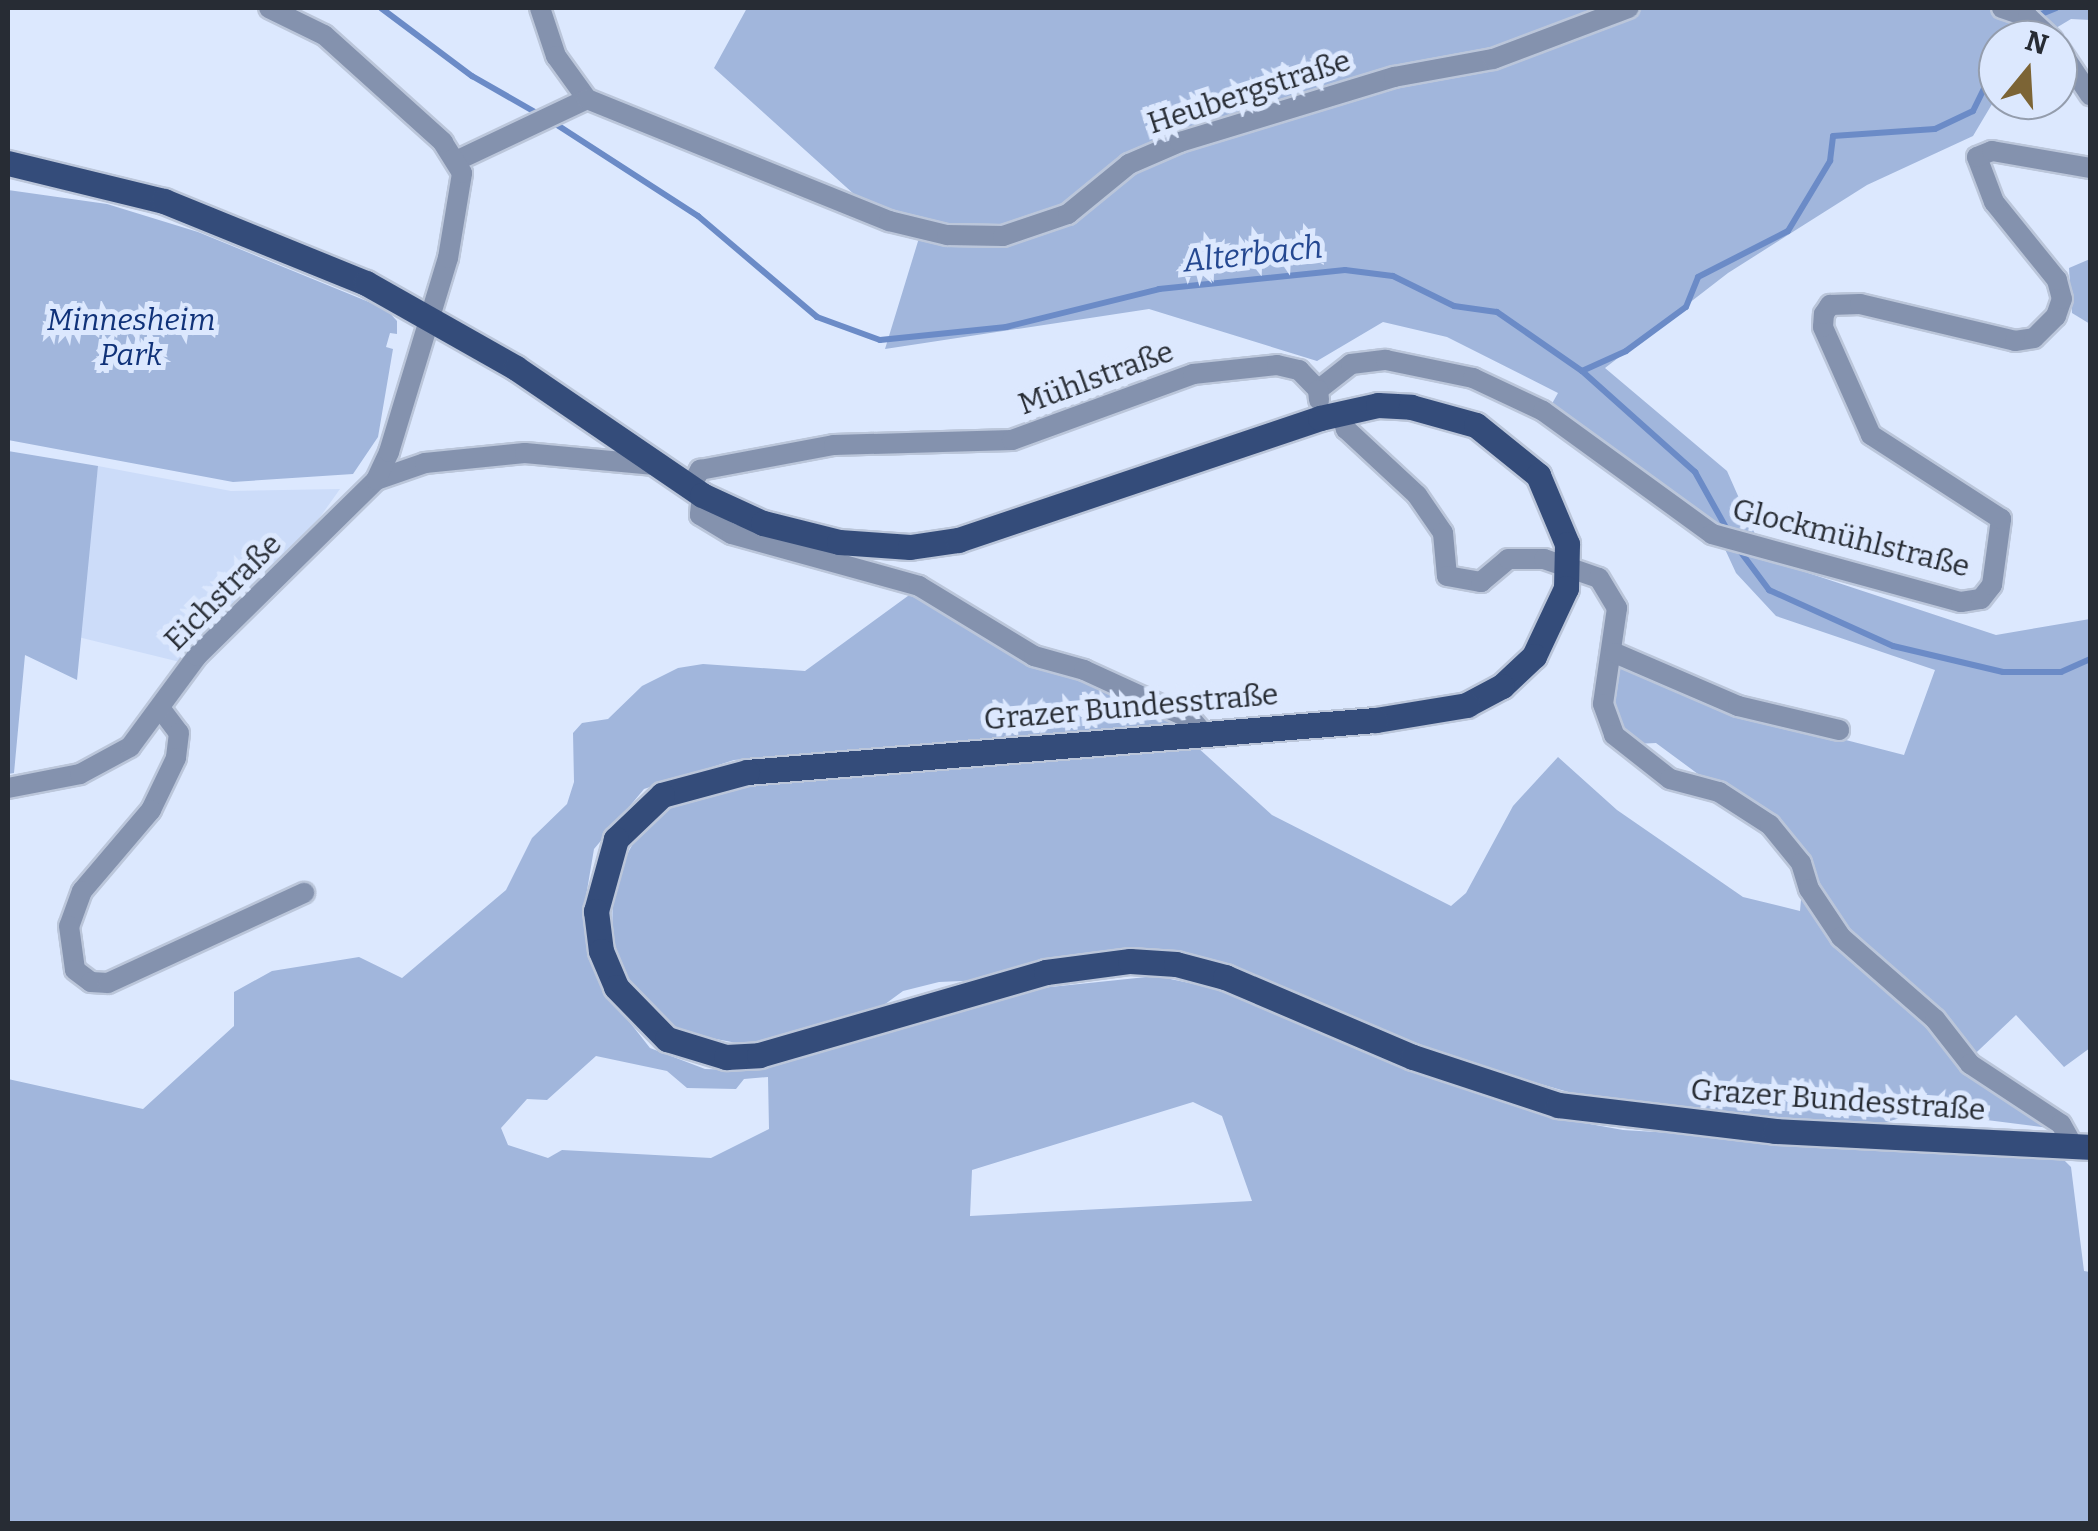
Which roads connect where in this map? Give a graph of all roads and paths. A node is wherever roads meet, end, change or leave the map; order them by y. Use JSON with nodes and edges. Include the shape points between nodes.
{"nodes":[{"id":1,"x":269,"y":8,"type":"edge"},
{"id":2,"x":524,"y":8,"type":"edge"},
{"id":3,"x":1629,"y":8,"type":"edge"},
{"id":4,"x":2002,"y":8,"type":"edge"},
{"id":5,"x":541,"y":14,"type":"edge"},
{"id":6,"x":2031,"y":20,"type":"edge"},
{"id":7,"x":587,"y":99,"type":"junction"},
{"id":8,"x":458,"y":160,"type":"junction"},
{"id":9,"x":8,"y":163,"type":"edge"},
{"id":10,"x":2090,"y":168,"type":"edge"},
{"id":11,"x":428,"y":314,"type":"junction"},
{"id":12,"x":1318,"y":390,"type":"junction"},
{"id":13,"x":1330,"y":416,"type":"junction"},
{"id":14,"x":654,"y":465,"type":"junction"},
{"id":15,"x":376,"y":480,"type":"junction"},
{"id":16,"x":696,"y":492,"type":"junction"},
{"id":17,"x":1567,"y":564,"type":"junction"},
{"id":18,"x":1615,"y":653,"type":"junction"},
{"id":19,"x":160,"y":708,"type":"junction"},
{"id":20,"x":1839,"y":730,"type":"dead end"},
{"id":21,"x":1204,"y":734,"type":"junction"},
{"id":22,"x":8,"y":788,"type":"edge"},
{"id":23,"x":304,"y":893,"type":"dead end"},
{"id":24,"x":2082,"y":1147,"type":"edge"}],
"edges":[{"from":1,"to":8,"type":"street","via":[[324,34]]},
{"from":2,"to":5,"type":"street"},
{"from":3,"to":7,"type":"street","name":"Heubergstraße","via":[[1493,60],[1394,77],[1180,142],[1129,164],[1059,219],[1003,236],[917,230]]},
{"from":4,"to":6,"type":"street"},
{"from":5,"to":7,"type":"street","via":[[556,56]]},
{"from":7,"to":8,"type":"street"},
{"from":8,"to":11,"type":"street","via":[[458,216]]},
{"from":9,"to":11,"type":"main road","name":"Grazer Bundesstraße","via":[[164,200],[279,243]]},
{"from":10,"to":12,"type":"street","name":"Glockmühlstraße","via":[[1992,152],[1977,158],[1994,202],[2057,280],[2062,300],[2056,316],[2034,338],[2015,341],[1860,304],[1830,305],[1824,314],[1871,435],[2001,519],[1992,586],[1981,599],[1961,602],[1712,534],[1543,412],[1473,378],[1386,360],[1351,364]]},
{"from":11,"to":14,"type":"main road","name":"Grazer Bundesstraße"},
{"from":11,"to":15,"type":"street","name":"Eichstraße"},
{"from":12,"to":13,"type":"street"},
{"from":12,"to":16,"type":"street","name":"Mühlstraße","via":[[1299,370],[1277,365],[1193,374],[1012,440],[834,445],[700,470]]},
{"from":13,"to":16,"type":"main road","name":"Grazer Bundesstraße","via":[[958,540],[910,547],[839,542],[763,523]]},
{"from":13,"to":17,"type":"main road","name":"Grazer Bundesstraße","via":[[1411,407],[1476,425],[1538,476],[1557,510]]},
{"from":13,"to":17,"type":"street","via":[[1417,495],[1443,533],[1447,576],[1481,582],[1508,559]]},
{"from":14,"to":15,"type":"street","name":"Eichstraße","via":[[525,452],[425,464]]},
{"from":14,"to":16,"type":"main road","name":"Grazer Bundesstraße"},
{"from":15,"to":19,"type":"street","name":"Eichstraße","via":[[197,656]]},
{"from":16,"to":21,"type":"street","via":[[700,515],[732,534],[919,586],[1034,656],[1192,719]]},
{"from":17,"to":18,"type":"street","via":[[1599,578],[1610,591],[1617,608]]},
{"from":17,"to":21,"type":"main road","name":"Grazer Bundesstraße","via":[[1554,624],[1534,656],[1502,686],[1467,704],[1420,716]]},
{"from":18,"to":20,"type":"street","via":[[1738,706]]},
{"from":18,"to":24,"type":"street","via":[[1604,704],[1614,734],[1670,779],[1719,792],[1786,840],[1841,936],[1935,1019],[1970,1064],[2061,1124]]},
{"from":19,"to":22,"type":"street","name":"Eichstraße","via":[[138,740],[109,762]]},
{"from":19,"to":23,"type":"street","via":[[180,733],[176,758],[151,810],[82,891],[69,926],[75,970],[91,982],[108,983]]},
{"from":21,"to":24,"type":"main road","name":"Grazer Bundesstraße","via":[[708,778],[662,795],[616,839],[596,911],[602,952],[638,1017],[667,1039],[726,1057],[801,1047],[1046,972],[1116,962],[1176,964],[1225,977],[1413,1057],[1558,1104],[1776,1131]]}]}
